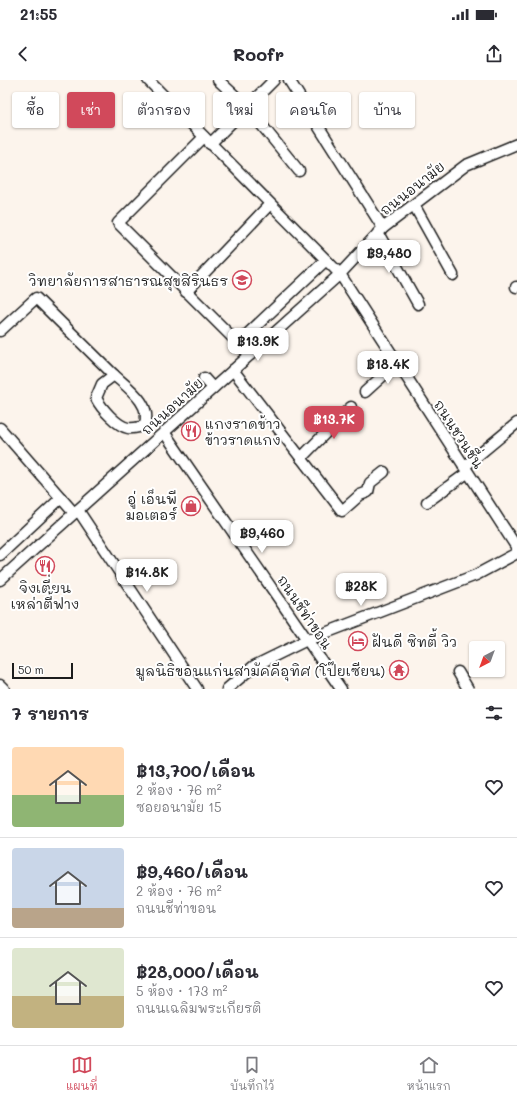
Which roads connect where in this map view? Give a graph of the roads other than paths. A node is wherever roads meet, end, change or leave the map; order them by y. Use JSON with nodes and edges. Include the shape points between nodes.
{"nodes":[{"id":1,"x":148,"y":80,"type":"edge"},
{"id":2,"x":218,"y":80,"type":"edge"},
{"id":3,"x":274,"y":80,"type":"edge"},
{"id":4,"x":289,"y":80,"type":"edge"},
{"id":5,"x":231,"y":92,"type":"edge"},
{"id":6,"x":262,"y":92,"type":"edge"},
{"id":7,"x":222,"y":128,"type":"edge"},
{"id":8,"x":264,"y":128,"type":"edge"},
{"id":9,"x":207,"y":140,"type":"junction"},
{"id":10,"x":517,"y":144,"type":"edge"},
{"id":11,"x":299,"y":171,"type":"dead end"},
{"id":12,"x":270,"y":204,"type":"junction"},
{"id":13,"x":414,"y":205,"type":"junction"},
{"id":14,"x":381,"y":231,"type":"junction"},
{"id":15,"x":326,"y":260,"type":"junction"},
{"id":16,"x":340,"y":274,"type":"junction"},
{"id":17,"x":454,"y":275,"type":"dead end"},
{"id":18,"x":186,"y":292,"type":"junction"},
{"id":19,"x":286,"y":299,"type":"junction"},
{"id":20,"x":418,"y":304,"type":"dead end"},
{"id":21,"x":300,"y":310,"type":"junction"},
{"id":22,"x":265,"y":318,"type":"junction"},
{"id":23,"x":0,"y":331,"type":"edge"},
{"id":24,"x":277,"y":331,"type":"junction"},
{"id":25,"x":238,"y":343,"type":"junction"},
{"id":26,"x":250,"y":355,"type":"junction"},
{"id":27,"x":397,"y":363,"type":"junction"},
{"id":28,"x":234,"y":370,"type":"junction"},
{"id":29,"x":114,"y":375,"type":"junction"},
{"id":30,"x":204,"y":378,"type":"dead end"},
{"id":31,"x":213,"y":388,"type":"junction"},
{"id":32,"x":365,"y":392,"type":"dead end"},
{"id":33,"x":351,"y":407,"type":"dead end"},
{"id":34,"x":517,"y":423,"type":"edge"},
{"id":35,"x":144,"y":426,"type":"junction"},
{"id":36,"x":0,"y":428,"type":"edge"},
{"id":37,"x":160,"y":435,"type":"junction"},
{"id":38,"x":301,"y":458,"type":"junction"},
{"id":39,"x":465,"y":470,"type":"junction"},
{"id":40,"x":384,"y":472,"type":"dead end"},
{"id":41,"x":61,"y":498,"type":"junction"},
{"id":42,"x":427,"y":502,"type":"dead end"},
{"id":43,"x":76,"y":511,"type":"junction"},
{"id":44,"x":517,"y":548,"type":"edge"},
{"id":45,"x":517,"y":553,"type":"edge"},
{"id":46,"x":0,"y":555,"type":"edge"},
{"id":47,"x":0,"y":580,"type":"edge"},
{"id":48,"x":307,"y":640,"type":"junction"},
{"id":49,"x":458,"y":672,"type":"dead end"},
{"id":50,"x":0,"y":685,"type":"edge"},
{"id":51,"x":4,"y":689,"type":"edge"},
{"id":52,"x":197,"y":689,"type":"edge"},
{"id":53,"x":227,"y":689,"type":"edge"},
{"id":54,"x":341,"y":689,"type":"edge"},
{"id":55,"x":468,"y":689,"type":"edge"}],
"edges":[{"from":1,"to":9,"type":"street","name":"ถนนชวนชื่น"},
{"from":2,"to":5,"type":"street"},
{"from":3,"to":6,"type":"street"},
{"from":4,"to":14,"type":"street"},
{"from":7,"to":9,"type":"street"},
{"from":8,"to":11,"type":"street"},
{"from":9,"to":12,"type":"street","name":"ถนนชวนชื่น"},
{"from":9,"to":18,"type":"street","via":[[118,223]]},
{"from":10,"to":13,"type":"street","name":"ถนนอนามัย","via":[[466,165]]},
{"from":12,"to":15,"type":"street","name":"ถนนชวนชื่น"},
{"from":12,"to":18,"type":"street"},
{"from":13,"to":14,"type":"street","name":"ถนนอนามัย"},
{"from":13,"to":17,"type":"street"},
{"from":14,"to":16,"type":"street","name":"ถนนอนามัย"},
{"from":14,"to":20,"type":"street"},
{"from":15,"to":16,"type":"street","name":"ถนนชวนชื่น"},
{"from":15,"to":19,"type":"street"},
{"from":16,"to":21,"type":"street","name":"ถนนอนามัย"},
{"from":16,"to":27,"type":"street","name":"ถนนชวนชื่น"},
{"from":18,"to":25,"type":"street"},
{"from":19,"to":21,"type":"street"},
{"from":19,"to":22,"type":"street"},
{"from":21,"to":24,"type":"street","name":"ถนนอนามัย"},
{"from":22,"to":24,"type":"street"},
{"from":22,"to":25,"type":"street"},
{"from":23,"to":29,"type":"street","via":[[36,298]]},
{"from":24,"to":26,"type":"street","name":"ถนนอนามัย"},
{"from":25,"to":26,"type":"street"},
{"from":26,"to":28,"type":"street","name":"ถนนอนามัย"},
{"from":27,"to":32,"type":"street"},
{"from":27,"to":39,"type":"street","name":"ถนนชวนชื่น"},
{"from":28,"to":31,"type":"street","name":"ถนนอนามัย"},
{"from":28,"to":38,"type":"street"},
{"from":29,"to":35,"type":"street","via":[[143,404],[146,414]]},
{"from":29,"to":35,"type":"street","via":[[100,387],[96,398],[121,426]]},
{"from":30,"to":31,"type":"street"},
{"from":31,"to":37,"type":"street","name":"ถนนอนามัย"},
{"from":33,"to":38,"type":"street"},
{"from":34,"to":39,"type":"street"},
{"from":35,"to":37,"type":"street","name":"ถนนชีท่าขอน"},
{"from":36,"to":41,"type":"street"},
{"from":37,"to":43,"type":"street","name":"ถนนอนามัย"},
{"from":37,"to":48,"type":"street","name":"ถนนชีท่าขอน"},
{"from":38,"to":40,"type":"street","via":[[342,512],[360,495],[368,492],[370,483]]},
{"from":39,"to":42,"type":"street"},
{"from":39,"to":44,"type":"street","name":"ถนนชวนชื่น"},
{"from":41,"to":43,"type":"street"},
{"from":41,"to":46,"type":"street"},
{"from":43,"to":47,"type":"street","name":"ถนนอนามัย"},
{"from":43,"to":52,"type":"street"},
{"from":45,"to":48,"type":"street","via":[[476,575]]},
{"from":48,"to":53,"type":"street","via":[[254,666]]},
{"from":48,"to":54,"type":"street","name":"ถนนชีท่าขอน"},
{"from":49,"to":55,"type":"street"},
{"from":50,"to":51,"type":"street"}]}
